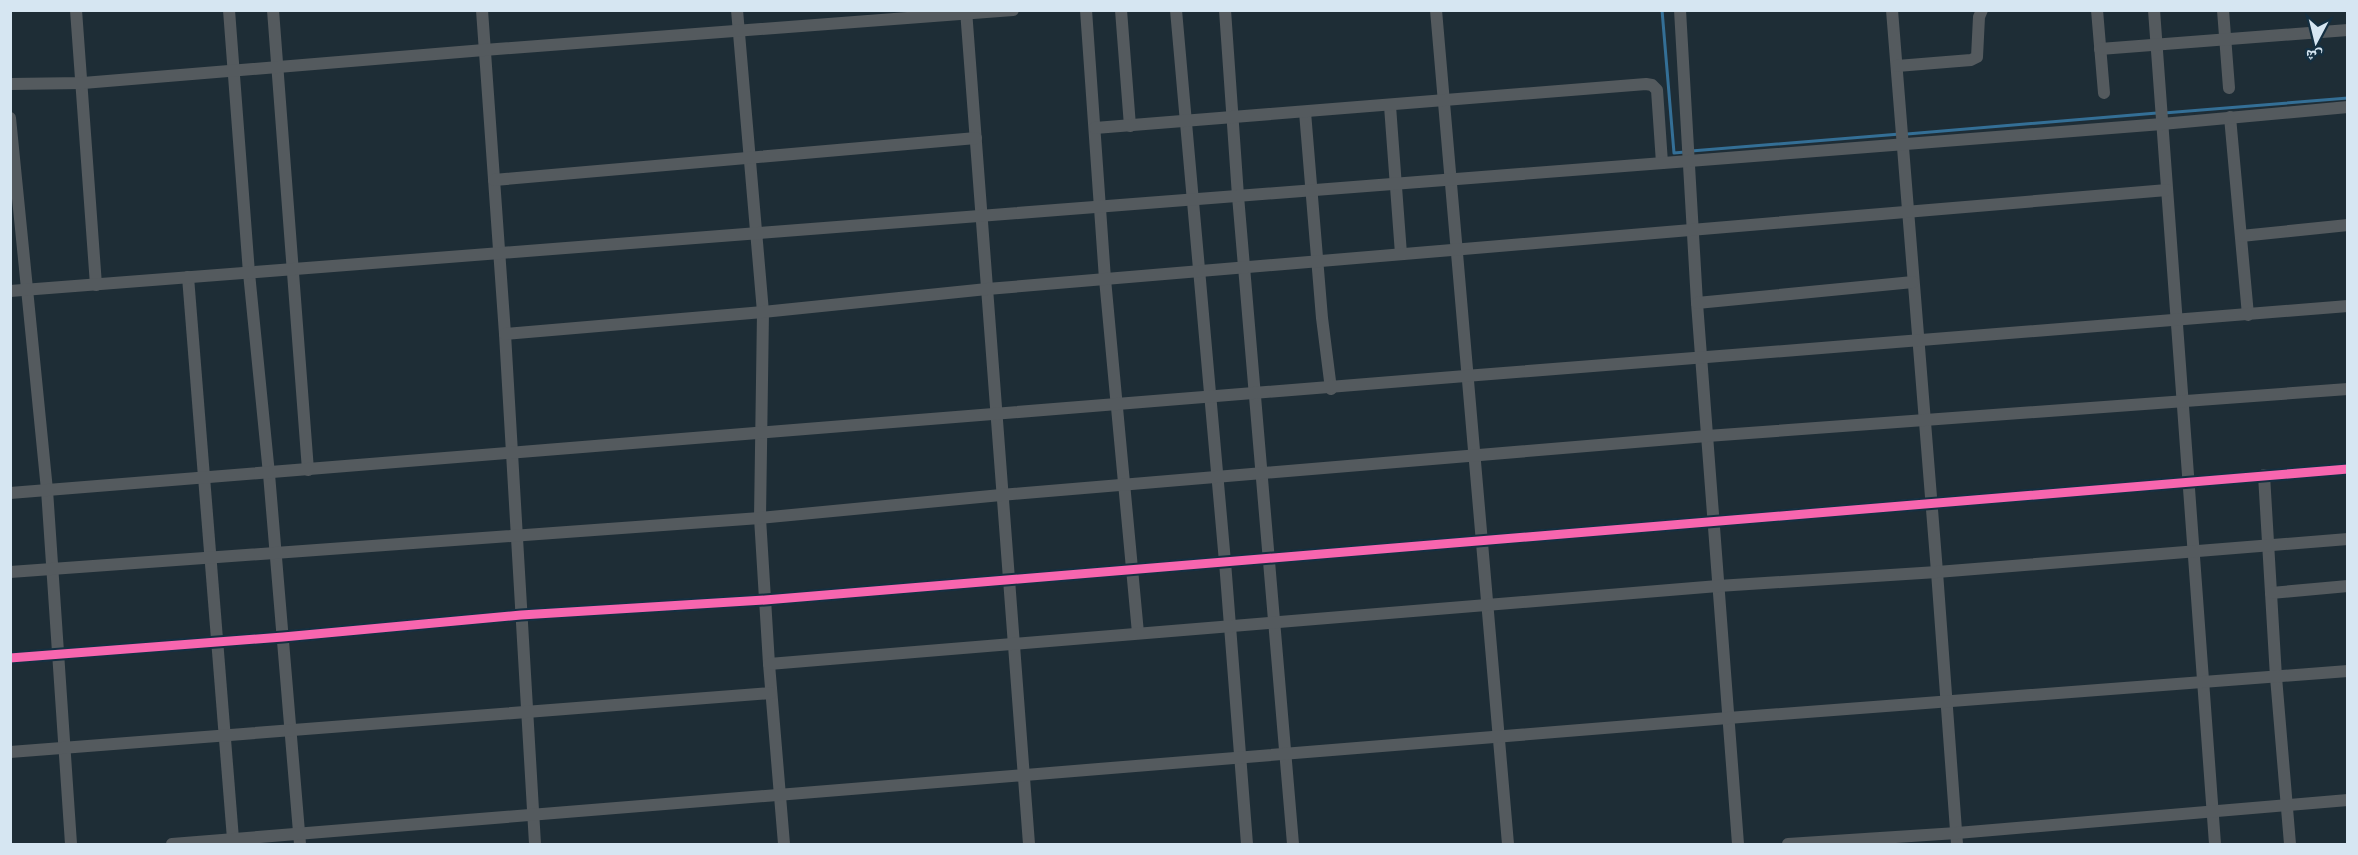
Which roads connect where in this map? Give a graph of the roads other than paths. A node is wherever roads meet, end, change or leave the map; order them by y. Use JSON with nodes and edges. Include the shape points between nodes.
{"nodes":[{"id":1,"x":76,"y":10,"type":"edge"},
{"id":2,"x":229,"y":10,"type":"edge"},
{"id":3,"x":273,"y":10,"type":"edge"},
{"id":4,"x":482,"y":10,"type":"edge"},
{"id":5,"x":737,"y":10,"type":"edge"},
{"id":6,"x":1013,"y":10,"type":"edge"},
{"id":7,"x":1086,"y":10,"type":"edge"},
{"id":8,"x":1121,"y":10,"type":"edge"},
{"id":9,"x":1176,"y":10,"type":"edge"},
{"id":10,"x":1226,"y":10,"type":"edge"},
{"id":11,"x":1436,"y":10,"type":"edge"},
{"id":12,"x":1680,"y":10,"type":"edge"},
{"id":13,"x":1892,"y":10,"type":"edge"},
{"id":14,"x":1982,"y":10,"type":"edge"},
{"id":15,"x":2097,"y":10,"type":"edge"},
{"id":16,"x":2154,"y":10,"type":"edge"},
{"id":17,"x":2223,"y":10,"type":"edge"},
{"id":18,"x":966,"y":12,"type":"edge"},
{"id":19,"x":2348,"y":30,"type":"edge"},
{"id":20,"x":739,"y":31,"type":"junction"},
{"id":21,"x":2225,"y":41,"type":"junction"},
{"id":22,"x":2157,"y":46,"type":"junction"},
{"id":23,"x":2100,"y":49,"type":"junction"},
{"id":24,"x":484,"y":50,"type":"junction"},
{"id":25,"x":278,"y":66,"type":"junction"},
{"id":26,"x":1898,"y":66,"type":"junction"},
{"id":27,"x":234,"y":69,"type":"junction"},
{"id":28,"x":83,"y":83,"type":"junction"},
{"id":29,"x":10,"y":84,"type":"edge"},
{"id":30,"x":2229,"y":88,"type":"dead end"},
{"id":31,"x":2104,"y":93,"type":"dead end"},
{"id":32,"x":1443,"y":101,"type":"junction"},
{"id":33,"x":1390,"y":106,"type":"junction"},
{"id":34,"x":2348,"y":106,"type":"edge"},
{"id":35,"x":1305,"y":112,"type":"junction"},
{"id":36,"x":1234,"y":117,"type":"junction"},
{"id":37,"x":2230,"y":117,"type":"junction"},
{"id":38,"x":10,"y":118,"type":"edge"},
{"id":39,"x":1185,"y":121,"type":"junction"},
{"id":40,"x":2162,"y":124,"type":"junction"},
{"id":41,"x":1130,"y":126,"type":"junction"},
{"id":42,"x":1095,"y":128,"type":"junction"},
{"id":43,"x":975,"y":138,"type":"junction"},
{"id":44,"x":1904,"y":144,"type":"junction"},
{"id":45,"x":750,"y":159,"type":"junction"},
{"id":46,"x":1689,"y":161,"type":"junction"},
{"id":47,"x":1662,"y":163,"type":"junction"},
{"id":48,"x":494,"y":180,"type":"junction"},
{"id":49,"x":1450,"y":180,"type":"junction"},
{"id":50,"x":1397,"y":184,"type":"junction"},
{"id":51,"x":1311,"y":190,"type":"junction"},
{"id":52,"x":2167,"y":190,"type":"junction"},
{"id":53,"x":1238,"y":196,"type":"junction"},
{"id":54,"x":1193,"y":200,"type":"junction"},
{"id":55,"x":1100,"y":207,"type":"junction"},
{"id":56,"x":1909,"y":212,"type":"junction"},
{"id":57,"x":981,"y":216,"type":"junction"},
{"id":58,"x":2348,"y":225,"type":"edge"},
{"id":59,"x":1693,"y":230,"type":"junction"},
{"id":60,"x":756,"y":233,"type":"junction"},
{"id":61,"x":2241,"y":237,"type":"junction"},
{"id":62,"x":1456,"y":250,"type":"junction"},
{"id":63,"x":499,"y":254,"type":"junction"},
{"id":64,"x":1401,"y":254,"type":"junction"},
{"id":65,"x":1318,"y":261,"type":"junction"},
{"id":66,"x":1244,"y":267,"type":"junction"},
{"id":67,"x":293,"y":269,"type":"junction"},
{"id":68,"x":1199,"y":271,"type":"junction"},
{"id":69,"x":249,"y":273,"type":"junction"},
{"id":70,"x":188,"y":277,"type":"junction"},
{"id":71,"x":1105,"y":279,"type":"junction"},
{"id":72,"x":1913,"y":282,"type":"junction"},
{"id":73,"x":96,"y":285,"type":"junction"},
{"id":74,"x":987,"y":289,"type":"junction"},
{"id":75,"x":28,"y":290,"type":"junction"},
{"id":76,"x":10,"y":291,"type":"edge"},
{"id":77,"x":1697,"y":303,"type":"junction"},
{"id":78,"x":2348,"y":306,"type":"edge"},
{"id":79,"x":763,"y":312,"type":"junction"},
{"id":80,"x":2248,"y":315,"type":"junction"},
{"id":81,"x":2176,"y":321,"type":"junction"},
{"id":82,"x":505,"y":334,"type":"junction"},
{"id":83,"x":1918,"y":342,"type":"junction"},
{"id":84,"x":1701,"y":357,"type":"junction"},
{"id":85,"x":1467,"y":376,"type":"junction"},
{"id":86,"x":1331,"y":389,"type":"junction"},
{"id":87,"x":2348,"y":389,"type":"edge"},
{"id":88,"x":1255,"y":395,"type":"junction"},
{"id":89,"x":1209,"y":399,"type":"junction"},
{"id":90,"x":2182,"y":402,"type":"junction"},
{"id":91,"x":1117,"y":406,"type":"junction"},
{"id":92,"x":997,"y":416,"type":"junction"},
{"id":93,"x":1924,"y":422,"type":"junction"},
{"id":94,"x":760,"y":435,"type":"junction"},
{"id":95,"x":1707,"y":436,"type":"junction"},
{"id":96,"x":512,"y":453,"type":"junction"},
{"id":97,"x":1474,"y":457,"type":"junction"},
{"id":98,"x":2348,"y":469,"type":"edge"},
{"id":99,"x":308,"y":470,"type":"junction"},
{"id":100,"x":269,"y":474,"type":"junction"},
{"id":101,"x":1261,"y":474,"type":"junction"},
{"id":102,"x":2264,"y":475,"type":"junction"},
{"id":103,"x":1216,"y":478,"type":"junction"},
{"id":104,"x":205,"y":480,"type":"junction"},
{"id":105,"x":2188,"y":481,"type":"junction"},
{"id":106,"x":1125,"y":486,"type":"junction"},
{"id":107,"x":46,"y":490,"type":"junction"},
{"id":108,"x":10,"y":493,"type":"edge"},
{"id":109,"x":1001,"y":495,"type":"junction"},
{"id":110,"x":1932,"y":505,"type":"junction"},
{"id":111,"x":760,"y":518,"type":"junction"},
{"id":112,"x":1713,"y":520,"type":"junction"},
{"id":113,"x":516,"y":534,"type":"junction"},
{"id":114,"x":2348,"y":539,"type":"edge"},
{"id":115,"x":1482,"y":541,"type":"junction"},
{"id":116,"x":2267,"y":545,"type":"junction"},
{"id":117,"x":2193,"y":551,"type":"junction"},
{"id":118,"x":275,"y":553,"type":"junction"},
{"id":119,"x":211,"y":557,"type":"junction"},
{"id":120,"x":1268,"y":557,"type":"junction"},
{"id":121,"x":1225,"y":562,"type":"junction"},
{"id":122,"x":52,"y":568,"type":"junction"},
{"id":123,"x":1133,"y":569,"type":"junction"},
{"id":124,"x":10,"y":572,"type":"edge"},
{"id":125,"x":1937,"y":572,"type":"junction"},
{"id":126,"x":1008,"y":579,"type":"junction"},
{"id":127,"x":1718,"y":586,"type":"junction"},
{"id":128,"x":2348,"y":586,"type":"edge"},
{"id":129,"x":2271,"y":593,"type":"junction"},
{"id":130,"x":765,"y":600,"type":"junction"},
{"id":131,"x":1488,"y":606,"type":"junction"},
{"id":132,"x":521,"y":615,"type":"junction"},
{"id":133,"x":1273,"y":622,"type":"junction"},
{"id":134,"x":1230,"y":626,"type":"junction"},
{"id":135,"x":1138,"y":633,"type":"junction"},
{"id":136,"x":283,"y":638,"type":"junction"},
{"id":137,"x":218,"y":642,"type":"junction"},
{"id":138,"x":1013,"y":644,"type":"junction"},
{"id":139,"x":59,"y":655,"type":"junction"},
{"id":140,"x":10,"y":658,"type":"edge"},
{"id":141,"x":768,"y":664,"type":"junction"},
{"id":142,"x":2348,"y":671,"type":"edge"},
{"id":143,"x":2276,"y":677,"type":"junction"},
{"id":144,"x":2203,"y":682,"type":"junction"},
{"id":145,"x":771,"y":693,"type":"junction"},
{"id":146,"x":1947,"y":701,"type":"junction"},
{"id":147,"x":527,"y":711,"type":"junction"},
{"id":148,"x":1728,"y":718,"type":"junction"},
{"id":149,"x":291,"y":730,"type":"junction"},
{"id":150,"x":225,"y":735,"type":"junction"},
{"id":151,"x":1500,"y":737,"type":"junction"},
{"id":152,"x":65,"y":748,"type":"junction"},
{"id":153,"x":10,"y":752,"type":"edge"},
{"id":154,"x":1285,"y":754,"type":"junction"},
{"id":155,"x":1241,"y":758,"type":"junction"},
{"id":156,"x":1023,"y":776,"type":"junction"},
{"id":157,"x":779,"y":795,"type":"junction"},
{"id":158,"x":2348,"y":800,"type":"edge"},
{"id":159,"x":2287,"y":806,"type":"junction"},
{"id":160,"x":2213,"y":812,"type":"junction"},
{"id":161,"x":533,"y":815,"type":"junction"},
{"id":162,"x":233,"y":839,"type":"junction"},
{"id":163,"x":300,"y":839,"type":"edge"},
{"id":164,"x":1957,"y":839,"type":"edge"},
{"id":165,"x":71,"y":844,"type":"edge"},
{"id":166,"x":172,"y":844,"type":"edge"},
{"id":167,"x":535,"y":844,"type":"edge"},
{"id":168,"x":784,"y":844,"type":"edge"},
{"id":169,"x":1029,"y":844,"type":"edge"},
{"id":170,"x":1247,"y":844,"type":"edge"},
{"id":171,"x":1293,"y":844,"type":"edge"},
{"id":172,"x":1508,"y":844,"type":"edge"},
{"id":173,"x":1738,"y":844,"type":"edge"},
{"id":174,"x":1788,"y":844,"type":"edge"},
{"id":175,"x":2216,"y":844,"type":"edge"},
{"id":176,"x":2290,"y":844,"type":"edge"}],
"edges":[{"from":1,"to":28,"type":"street"},
{"from":2,"to":27,"type":"street"},
{"from":3,"to":25,"type":"street"},
{"from":4,"to":24,"type":"street"},
{"from":5,"to":20,"type":"street"},
{"from":6,"to":18,"type":"street"},
{"from":7,"to":42,"type":"street"},
{"from":8,"to":41,"type":"street"},
{"from":9,"to":39,"type":"street"},
{"from":10,"to":36,"type":"street"},
{"from":11,"to":32,"type":"street"},
{"from":12,"to":46,"type":"street"},
{"from":13,"to":26,"type":"street"},
{"from":14,"to":26,"type":"street","via":[[1978,17],[1977,57]]},
{"from":15,"to":23,"type":"street"},
{"from":16,"to":22,"type":"street"},
{"from":17,"to":21,"type":"street"},
{"from":18,"to":20,"type":"street"},
{"from":18,"to":43,"type":"street"},
{"from":19,"to":21,"type":"street"},
{"from":20,"to":24,"type":"street"},
{"from":20,"to":45,"type":"street"},
{"from":21,"to":22,"type":"street"},
{"from":21,"to":30,"type":"street"},
{"from":22,"to":23,"type":"street"},
{"from":22,"to":40,"type":"street"},
{"from":23,"to":31,"type":"street"},
{"from":24,"to":25,"type":"street"},
{"from":24,"to":48,"type":"street"},
{"from":25,"to":27,"type":"street"},
{"from":25,"to":67,"type":"street"},
{"from":26,"to":44,"type":"street"},
{"from":27,"to":28,"type":"street"},
{"from":27,"to":69,"type":"street"},
{"from":28,"to":29,"type":"street"},
{"from":28,"to":73,"type":"street"},
{"from":32,"to":33,"type":"street"},
{"from":32,"to":47,"type":"street","via":[[1652,85],[1657,90]]},
{"from":32,"to":49,"type":"street"},
{"from":33,"to":35,"type":"street"},
{"from":33,"to":50,"type":"street"},
{"from":34,"to":37,"type":"street"},
{"from":35,"to":36,"type":"street"},
{"from":35,"to":51,"type":"street"},
{"from":36,"to":39,"type":"street"},
{"from":36,"to":53,"type":"street"},
{"from":37,"to":40,"type":"street"},
{"from":37,"to":61,"type":"street"},
{"from":38,"to":75,"type":"street"},
{"from":39,"to":41,"type":"street"},
{"from":39,"to":54,"type":"street"},
{"from":40,"to":44,"type":"street"},
{"from":40,"to":52,"type":"street"},
{"from":41,"to":42,"type":"street"},
{"from":42,"to":55,"type":"street"},
{"from":43,"to":45,"type":"street"},
{"from":43,"to":57,"type":"street"},
{"from":44,"to":46,"type":"street"},
{"from":44,"to":56,"type":"street"},
{"from":45,"to":48,"type":"street"},
{"from":45,"to":60,"type":"street"},
{"from":46,"to":47,"type":"street"},
{"from":46,"to":59,"type":"street"},
{"from":47,"to":49,"type":"street"},
{"from":48,"to":63,"type":"street"},
{"from":49,"to":50,"type":"street"},
{"from":49,"to":62,"type":"street"},
{"from":50,"to":51,"type":"street"},
{"from":50,"to":64,"type":"street"},
{"from":51,"to":53,"type":"street"},
{"from":51,"to":65,"type":"street"},
{"from":52,"to":56,"type":"street"},
{"from":52,"to":81,"type":"street"},
{"from":53,"to":54,"type":"street"},
{"from":53,"to":66,"type":"street"},
{"from":54,"to":55,"type":"street"},
{"from":54,"to":68,"type":"street"},
{"from":55,"to":57,"type":"street"},
{"from":55,"to":71,"type":"street"},
{"from":56,"to":59,"type":"street"},
{"from":56,"to":72,"type":"street"},
{"from":57,"to":60,"type":"street"},
{"from":57,"to":74,"type":"street"},
{"from":58,"to":61,"type":"street"},
{"from":59,"to":62,"type":"street"},
{"from":59,"to":77,"type":"street"},
{"from":60,"to":63,"type":"street"},
{"from":60,"to":79,"type":"street"},
{"from":61,"to":80,"type":"street"},
{"from":62,"to":64,"type":"street"},
{"from":62,"to":85,"type":"street"},
{"from":63,"to":67,"type":"street"},
{"from":63,"to":82,"type":"street"},
{"from":64,"to":65,"type":"street"},
{"from":65,"to":66,"type":"street"},
{"from":65,"to":86,"type":"street"},
{"from":66,"to":68,"type":"street"},
{"from":66,"to":88,"type":"street"},
{"from":67,"to":69,"type":"street"},
{"from":67,"to":99,"type":"street"},
{"from":68,"to":71,"type":"street"},
{"from":68,"to":89,"type":"street"},
{"from":69,"to":70,"type":"street"},
{"from":69,"to":100,"type":"street"},
{"from":70,"to":73,"type":"street"},
{"from":70,"to":104,"type":"street"},
{"from":71,"to":74,"type":"street"},
{"from":71,"to":91,"type":"street"},
{"from":72,"to":77,"type":"street"},
{"from":72,"to":83,"type":"street"},
{"from":73,"to":75,"type":"street"},
{"from":74,"to":79,"type":"street"},
{"from":74,"to":92,"type":"street"},
{"from":75,"to":76,"type":"street"},
{"from":75,"to":107,"type":"street"},
{"from":77,"to":84,"type":"street"},
{"from":78,"to":80,"type":"street"},
{"from":79,"to":82,"type":"street"},
{"from":79,"to":94,"type":"street"},
{"from":80,"to":81,"type":"street"},
{"from":81,"to":83,"type":"street"},
{"from":81,"to":90,"type":"street"},
{"from":82,"to":96,"type":"street"},
{"from":83,"to":84,"type":"street"},
{"from":83,"to":93,"type":"street"},
{"from":84,"to":85,"type":"street"},
{"from":84,"to":95,"type":"street"},
{"from":85,"to":86,"type":"street"},
{"from":85,"to":97,"type":"street"},
{"from":86,"to":88,"type":"street"},
{"from":87,"to":90,"type":"street"},
{"from":88,"to":89,"type":"street"},
{"from":88,"to":101,"type":"street"},
{"from":89,"to":91,"type":"street"},
{"from":89,"to":103,"type":"street"},
{"from":90,"to":93,"type":"street"},
{"from":90,"to":105,"type":"street"},
{"from":91,"to":92,"type":"street"},
{"from":91,"to":106,"type":"street"},
{"from":92,"to":94,"type":"street"},
{"from":92,"to":109,"type":"street"},
{"from":93,"to":95,"type":"street"},
{"from":93,"to":110,"type":"street"},
{"from":94,"to":96,"type":"street"},
{"from":94,"to":111,"type":"street"},
{"from":95,"to":97,"type":"street"},
{"from":95,"to":112,"type":"street"},
{"from":96,"to":99,"type":"street"},
{"from":96,"to":113,"type":"street"},
{"from":97,"to":101,"type":"street"},
{"from":97,"to":115,"type":"street"},
{"from":98,"to":102,"type":"street"},
{"from":99,"to":100,"type":"street"},
{"from":100,"to":104,"type":"street"},
{"from":100,"to":118,"type":"street"},
{"from":101,"to":103,"type":"street"},
{"from":101,"to":120,"type":"street"},
{"from":102,"to":105,"type":"street"},
{"from":102,"to":116,"type":"street"},
{"from":103,"to":106,"type":"street"},
{"from":103,"to":121,"type":"street"},
{"from":104,"to":107,"type":"street"},
{"from":104,"to":119,"type":"street"},
{"from":105,"to":110,"type":"street"},
{"from":105,"to":117,"type":"street"},
{"from":106,"to":109,"type":"street"},
{"from":106,"to":123,"type":"street"},
{"from":107,"to":108,"type":"street"},
{"from":107,"to":122,"type":"street"},
{"from":109,"to":111,"type":"street"},
{"from":109,"to":126,"type":"street"},
{"from":110,"to":112,"type":"street"},
{"from":110,"to":125,"type":"street"},
{"from":111,"to":113,"type":"street"},
{"from":111,"to":130,"type":"street"},
{"from":112,"to":115,"type":"street"},
{"from":112,"to":127,"type":"street"},
{"from":113,"to":118,"type":"street"},
{"from":113,"to":132,"type":"street"},
{"from":114,"to":116,"type":"street"},
{"from":115,"to":120,"type":"street"},
{"from":115,"to":131,"type":"street"},
{"from":116,"to":117,"type":"street"},
{"from":116,"to":129,"type":"street"},
{"from":117,"to":125,"type":"street"},
{"from":117,"to":144,"type":"street"},
{"from":118,"to":119,"type":"street"},
{"from":118,"to":136,"type":"street"},
{"from":119,"to":122,"type":"street"},
{"from":119,"to":137,"type":"street"},
{"from":120,"to":121,"type":"street"},
{"from":120,"to":133,"type":"street"},
{"from":121,"to":123,"type":"street"},
{"from":121,"to":134,"type":"street"},
{"from":122,"to":124,"type":"street"},
{"from":122,"to":139,"type":"street"},
{"from":123,"to":126,"type":"street"},
{"from":123,"to":135,"type":"street"},
{"from":125,"to":127,"type":"street"},
{"from":125,"to":146,"type":"street"},
{"from":126,"to":130,"type":"street"},
{"from":126,"to":138,"type":"street"},
{"from":127,"to":131,"type":"street"},
{"from":127,"to":148,"type":"street"},
{"from":128,"to":129,"type":"street"},
{"from":129,"to":143,"type":"street"},
{"from":130,"to":132,"type":"street"},
{"from":130,"to":141,"type":"street"},
{"from":131,"to":133,"type":"street"},
{"from":131,"to":151,"type":"street"},
{"from":132,"to":136,"type":"street"},
{"from":132,"to":147,"type":"street"},
{"from":133,"to":134,"type":"street"},
{"from":133,"to":154,"type":"street"},
{"from":134,"to":135,"type":"street"},
{"from":134,"to":155,"type":"street"},
{"from":135,"to":138,"type":"street"},
{"from":136,"to":137,"type":"street"},
{"from":136,"to":149,"type":"street"},
{"from":137,"to":139,"type":"street"},
{"from":137,"to":150,"type":"street"},
{"from":138,"to":141,"type":"street"},
{"from":138,"to":156,"type":"street"},
{"from":139,"to":140,"type":"street"},
{"from":139,"to":152,"type":"street"},
{"from":141,"to":145,"type":"street"},
{"from":142,"to":143,"type":"street"},
{"from":143,"to":144,"type":"street"},
{"from":143,"to":159,"type":"street"},
{"from":144,"to":146,"type":"street"},
{"from":144,"to":160,"type":"street"},
{"from":145,"to":147,"type":"street"},
{"from":145,"to":157,"type":"street"},
{"from":146,"to":148,"type":"street"},
{"from":146,"to":164,"type":"street"},
{"from":147,"to":149,"type":"street"},
{"from":147,"to":161,"type":"street"},
{"from":148,"to":151,"type":"street"},
{"from":148,"to":173,"type":"street"},
{"from":149,"to":150,"type":"street"},
{"from":149,"to":163,"type":"street"},
{"from":150,"to":152,"type":"street"},
{"from":150,"to":162,"type":"street"},
{"from":151,"to":154,"type":"street"},
{"from":151,"to":172,"type":"street"},
{"from":152,"to":153,"type":"street"},
{"from":152,"to":165,"type":"street"},
{"from":154,"to":155,"type":"street"},
{"from":154,"to":171,"type":"street"},
{"from":155,"to":156,"type":"street"},
{"from":155,"to":170,"type":"street"},
{"from":156,"to":157,"type":"street"},
{"from":156,"to":169,"type":"street"},
{"from":157,"to":161,"type":"street"},
{"from":157,"to":168,"type":"street"},
{"from":158,"to":159,"type":"street"},
{"from":159,"to":160,"type":"street"},
{"from":159,"to":176,"type":"street"},
{"from":160,"to":164,"type":"street"},
{"from":160,"to":175,"type":"street"},
{"from":161,"to":163,"type":"street"},
{"from":161,"to":167,"type":"street"},
{"from":162,"to":163,"type":"street"},
{"from":162,"to":166,"type":"street"},
{"from":164,"to":174,"type":"street"}]}
